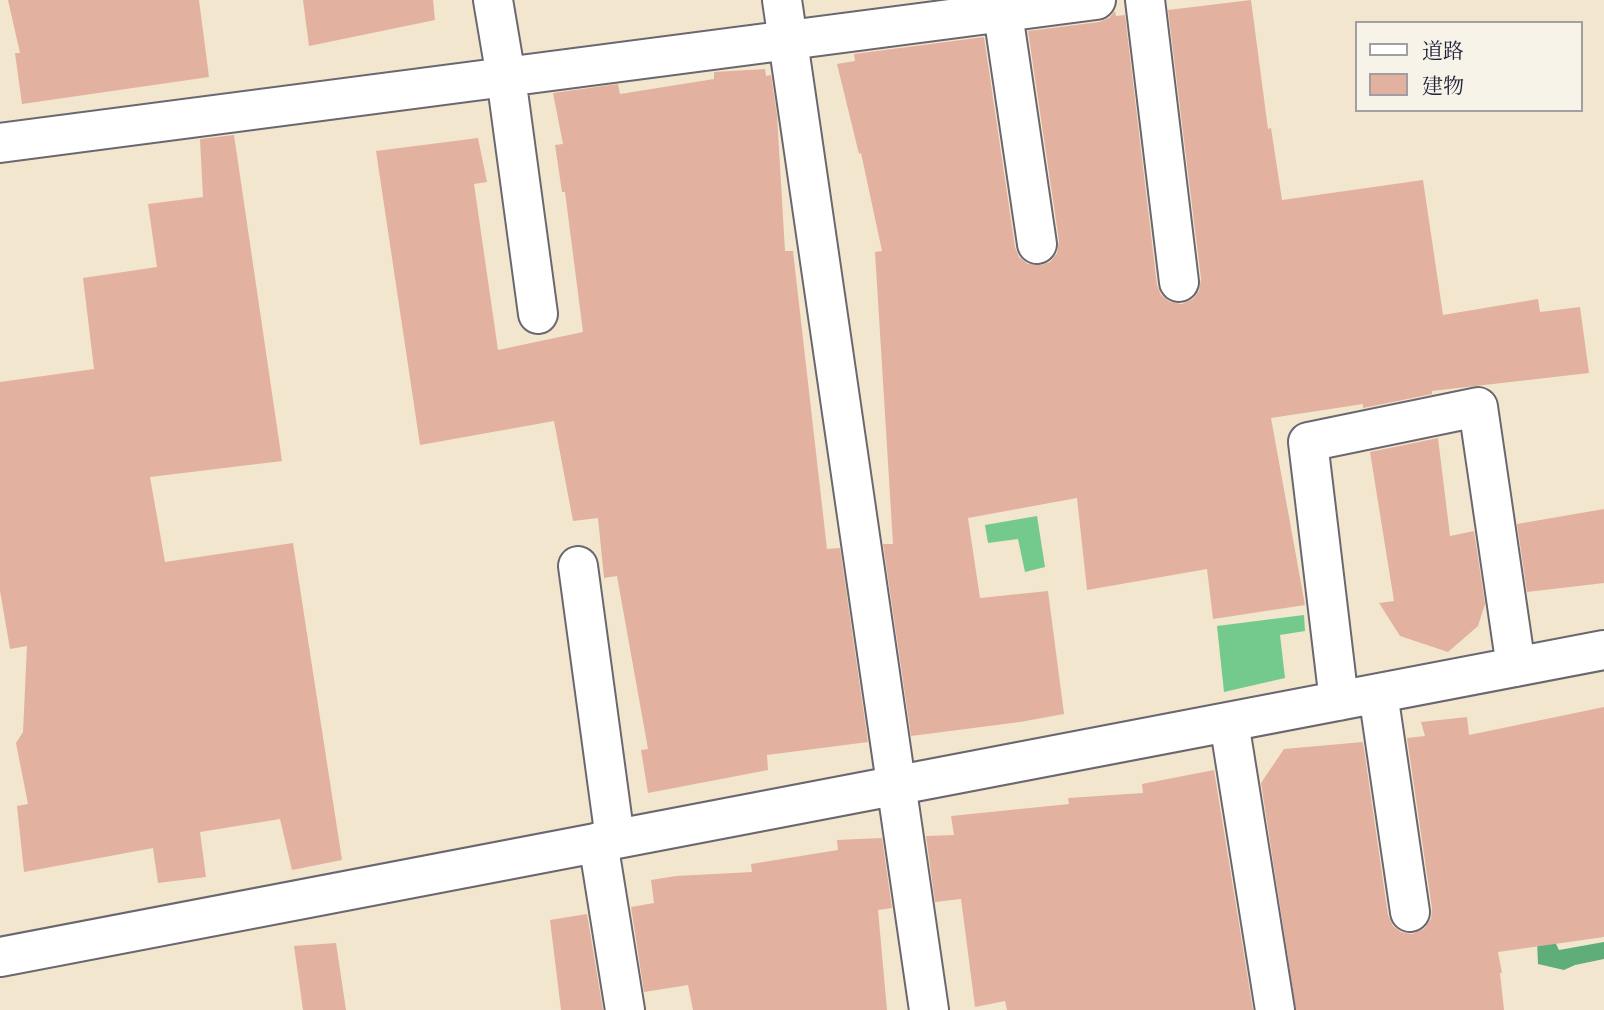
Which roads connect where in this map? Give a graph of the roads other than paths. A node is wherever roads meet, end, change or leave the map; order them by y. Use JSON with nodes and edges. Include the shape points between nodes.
{"nodes":[{"id":1,"x":492,"y":0,"type":"edge"},
{"id":2,"x":782,"y":0,"type":"edge"},
{"id":3,"x":1096,"y":0,"type":"edge"},
{"id":4,"x":1145,"y":0,"type":"edge"},
{"id":5,"x":1002,"y":6,"type":"edge"},
{"id":6,"x":788,"y":40,"type":"junction"},
{"id":7,"x":506,"y":77,"type":"junction"},
{"id":8,"x":0,"y":143,"type":"edge"},
{"id":9,"x":1037,"y":244,"type":"dead end"},
{"id":10,"x":1178,"y":282,"type":"dead end"},
{"id":11,"x":538,"y":314,"type":"dead end"},
{"id":12,"x":578,"y":566,"type":"dead end"},
{"id":13,"x":1604,"y":650,"type":"edge"},
{"id":14,"x":1516,"y":667,"type":"junction"},
{"id":15,"x":1378,"y":693,"type":"junction"},
{"id":16,"x":1339,"y":701,"type":"junction"},
{"id":17,"x":1229,"y":722,"type":"junction"},
{"id":18,"x":896,"y":785,"type":"junction"},
{"id":19,"x":606,"y":841,"type":"junction"},
{"id":20,"x":1410,"y":912,"type":"dead end"},
{"id":21,"x":0,"y":957,"type":"edge"},
{"id":22,"x":625,"y":1010,"type":"edge"},
{"id":23,"x":929,"y":1010,"type":"edge"},
{"id":24,"x":1275,"y":1010,"type":"edge"}],
"edges":[{"from":1,"to":7,"type":"street"},
{"from":2,"to":6,"type":"street"},
{"from":3,"to":5,"type":"street"},
{"from":4,"to":10,"type":"street"},
{"from":5,"to":6,"type":"street"},
{"from":5,"to":9,"type":"street"},
{"from":6,"to":7,"type":"street"},
{"from":6,"to":18,"type":"street"},
{"from":7,"to":8,"type":"street"},
{"from":7,"to":11,"type":"street"},
{"from":12,"to":19,"type":"street"},
{"from":13,"to":14,"type":"street"},
{"from":14,"to":15,"type":"street"},
{"from":14,"to":16,"type":"street","via":[[1478,407],[1308,442]]},
{"from":15,"to":16,"type":"street"},
{"from":15,"to":20,"type":"street"},
{"from":16,"to":17,"type":"street"},
{"from":17,"to":18,"type":"street"},
{"from":17,"to":24,"type":"street"},
{"from":18,"to":19,"type":"street"},
{"from":18,"to":23,"type":"street"},
{"from":19,"to":21,"type":"street"},
{"from":19,"to":22,"type":"street"}]}
